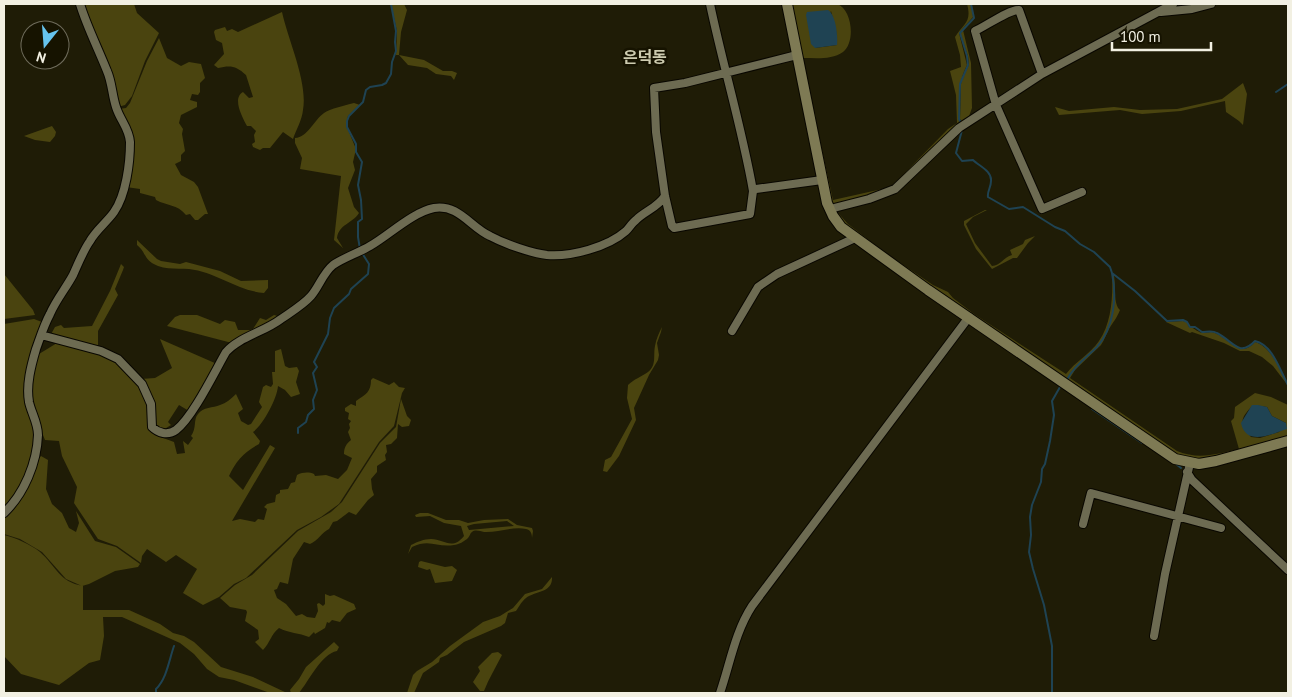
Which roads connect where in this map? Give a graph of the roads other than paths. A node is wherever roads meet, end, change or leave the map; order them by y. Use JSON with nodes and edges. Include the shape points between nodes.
{"nodes":[{"id":1,"x":80,"y":4,"type":"edge"},
{"id":2,"x":710,"y":4,"type":"edge"},
{"id":3,"x":787,"y":4,"type":"edge"},
{"id":4,"x":1173,"y":4,"type":"edge"},
{"id":5,"x":1211,"y":4,"type":"edge"},
{"id":6,"x":1157,"y":12,"type":"junction"},
{"id":7,"x":797,"y":55,"type":"junction"},
{"id":8,"x":725,"y":73,"type":"junction"},
{"id":9,"x":1042,"y":74,"type":"junction"},
{"id":10,"x":996,"y":104,"type":"junction"},
{"id":11,"x":822,"y":180,"type":"junction"},
{"id":12,"x":753,"y":190,"type":"junction"},
{"id":13,"x":1082,"y":192,"type":"dead end"},
{"id":14,"x":665,"y":196,"type":"junction"},
{"id":15,"x":830,"y":209,"type":"junction"},
{"id":16,"x":855,"y":238,"type":"junction"},
{"id":17,"x":969,"y":317,"type":"junction"},
{"id":18,"x":732,"y":331,"type":"dead end"},
{"id":19,"x":41,"y":335,"type":"junction"},
{"id":20,"x":1288,"y":441,"type":"edge"},
{"id":21,"x":1189,"y":468,"type":"junction"},
{"id":22,"x":4,"y":513,"type":"edge"},
{"id":23,"x":1178,"y":517,"type":"junction"},
{"id":24,"x":1083,"y":524,"type":"dead end"},
{"id":25,"x":1221,"y":528,"type":"dead end"},
{"id":26,"x":1288,"y":570,"type":"edge"},
{"id":27,"x":1154,"y":636,"type":"dead end"},
{"id":28,"x":720,"y":693,"type":"edge"}],
"edges":[{"from":1,"to":19,"type":"street","via":[[107,71],[116,109],[126,126],[129,153],[120,201],[89,242],[49,314]]},
{"from":2,"to":8,"type":"street"},
{"from":3,"to":7,"type":"main road"},
{"from":4,"to":6,"type":"street"},
{"from":5,"to":6,"type":"street"},
{"from":6,"to":9,"type":"street"},
{"from":7,"to":8,"type":"street"},
{"from":7,"to":11,"type":"main road"},
{"from":8,"to":12,"type":"street"},
{"from":8,"to":14,"type":"street","via":[[654,88]]},
{"from":9,"to":10,"type":"street"},
{"from":9,"to":10,"type":"street","via":[[1019,10],[1013,10],[976,31]]},
{"from":10,"to":13,"type":"street","via":[[1042,208]]},
{"from":10,"to":15,"type":"street","via":[[959,128],[895,189]]},
{"from":11,"to":12,"type":"street"},
{"from":11,"to":15,"type":"main road"},
{"from":12,"to":14,"type":"street","via":[[750,214],[674,228]]},
{"from":14,"to":19,"type":"street","via":[[613,239],[587,250],[562,254],[547,255],[489,236],[447,208],[435,208],[418,215],[374,244],[332,266],[305,301],[265,329],[233,344],[192,410],[176,430],[168,433],[157,432],[152,427],[151,404],[142,384],[118,359],[101,351]]},
{"from":15,"to":16,"type":"main road","via":[[841,227]]},
{"from":16,"to":17,"type":"main road"},
{"from":16,"to":18,"type":"street","via":[[776,274],[758,288]]},
{"from":17,"to":21,"type":"main road"},
{"from":17,"to":28,"type":"street","via":[[745,618]]},
{"from":19,"to":22,"type":"street","via":[[28,381],[29,402],[38,434],[33,460],[25,483]]},
{"from":20,"to":21,"type":"main road"},
{"from":21,"to":23,"type":"street"},
{"from":21,"to":26,"type":"street","via":[[1192,480]]},
{"from":23,"to":24,"type":"street","via":[[1091,493]]},
{"from":23,"to":25,"type":"street"},
{"from":23,"to":27,"type":"street"}]}
